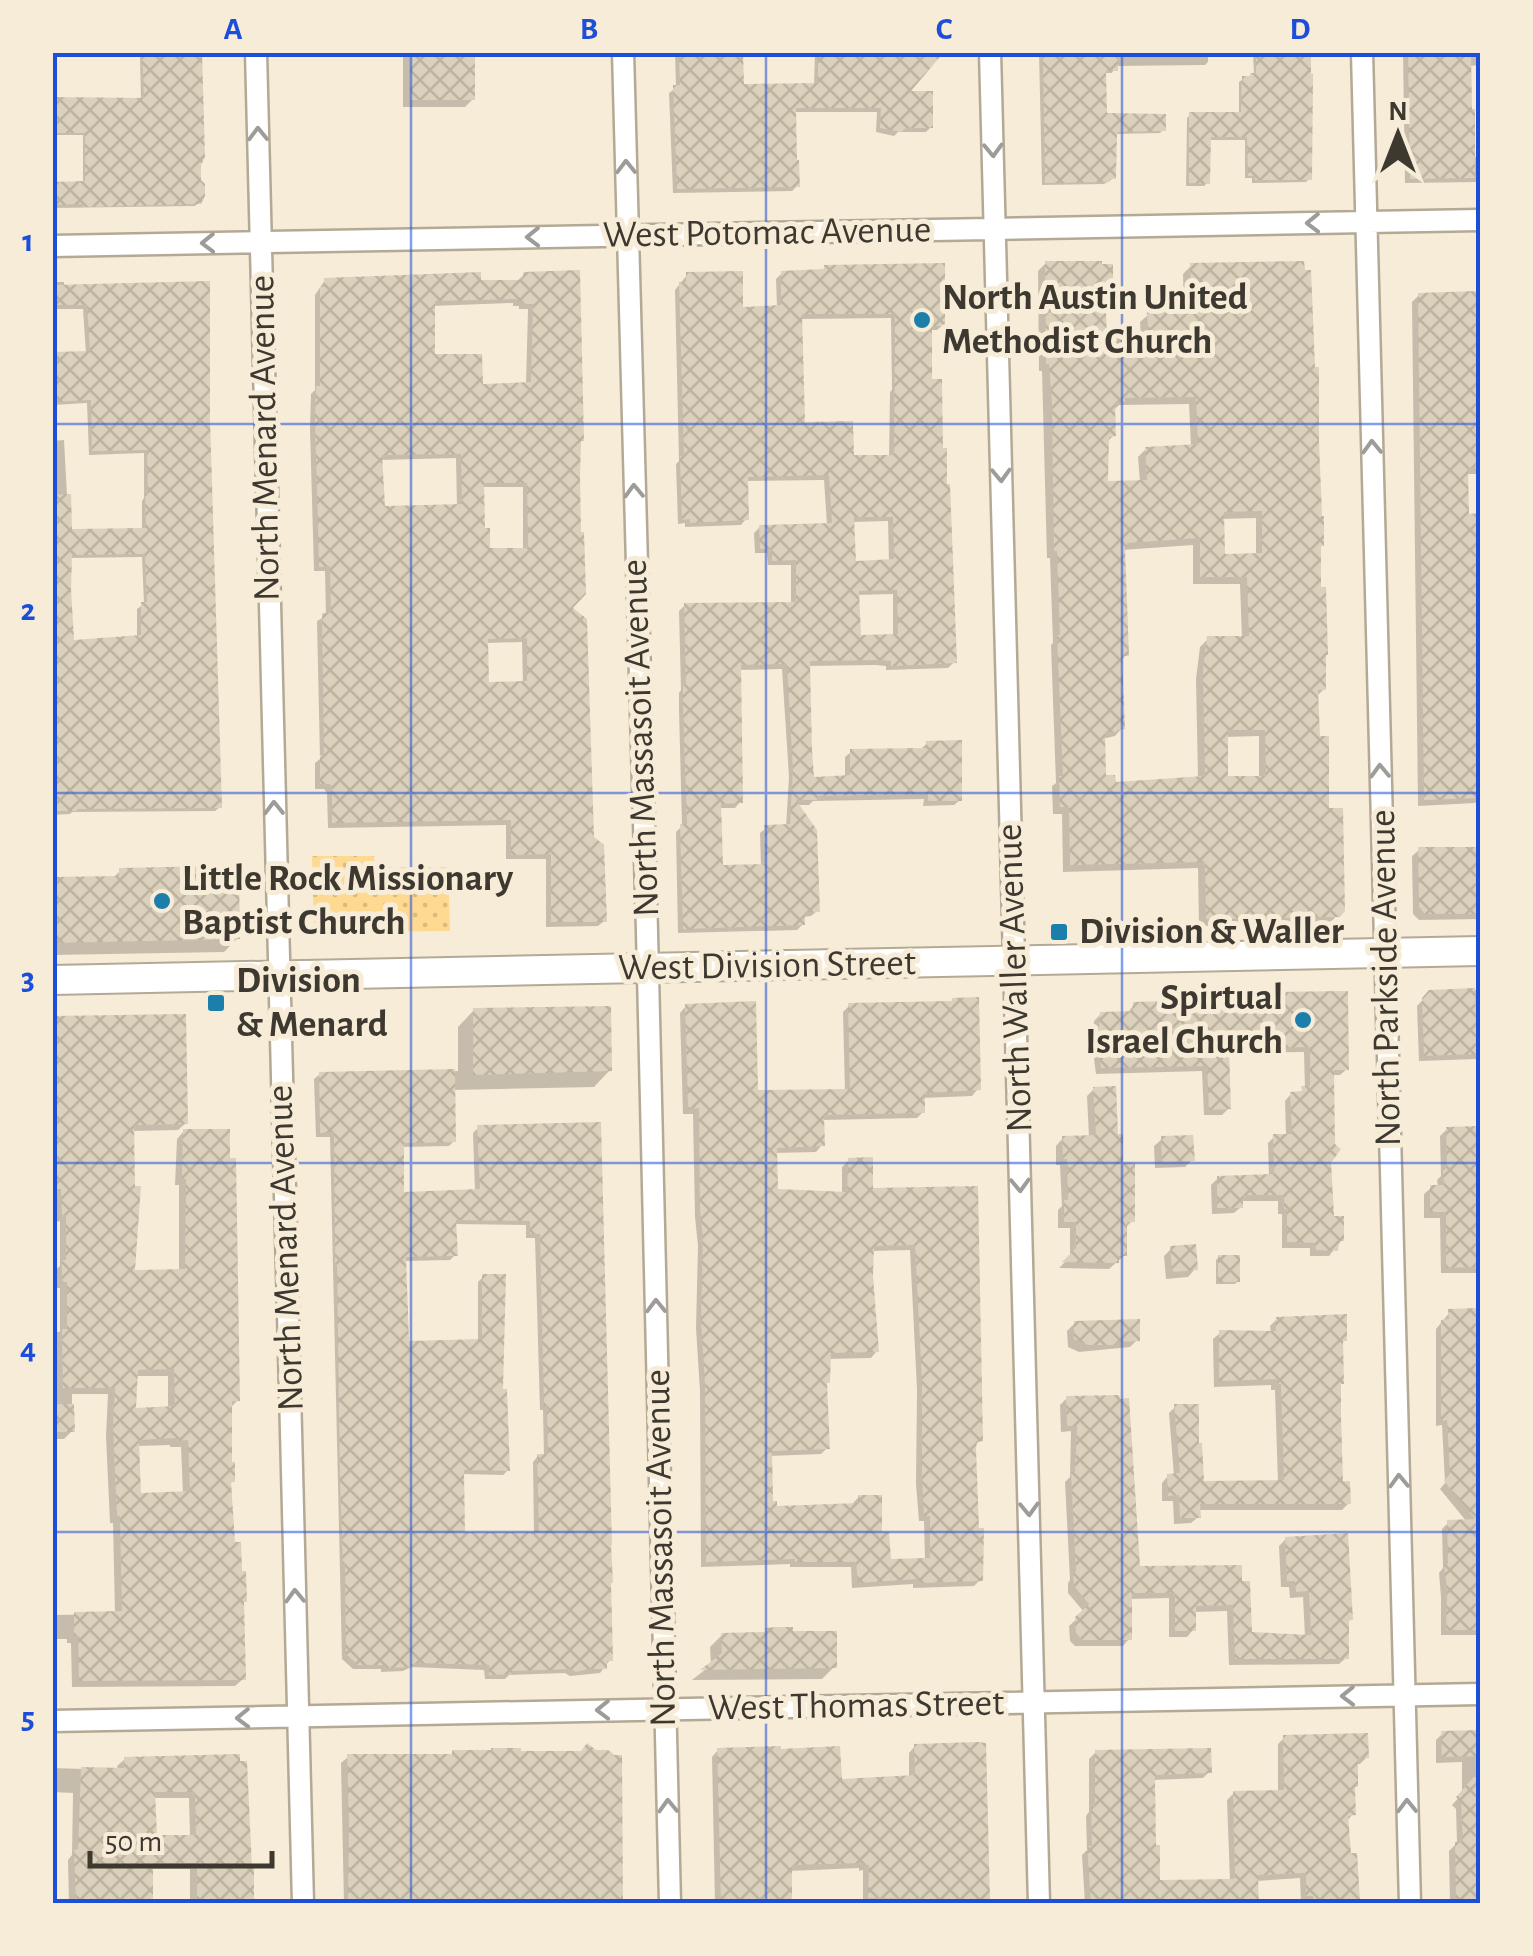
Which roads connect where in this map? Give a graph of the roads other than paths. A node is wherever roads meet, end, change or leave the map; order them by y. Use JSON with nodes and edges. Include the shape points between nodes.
{"nodes":[{"id":1,"x":256,"y":52,"type":"edge"},
{"id":2,"x":623,"y":52,"type":"edge"},
{"id":3,"x":990,"y":52,"type":"edge"},
{"id":4,"x":1362,"y":52,"type":"edge"},
{"id":5,"x":1480,"y":220,"type":"edge"},
{"id":6,"x":1366,"y":222,"type":"junction"},
{"id":7,"x":995,"y":228,"type":"junction"},
{"id":8,"x":627,"y":235,"type":"junction"},
{"id":9,"x":260,"y":242,"type":"junction"},
{"id":10,"x":52,"y":246,"type":"edge"},
{"id":11,"x":1480,"y":951,"type":"edge"},
{"id":12,"x":1385,"y":953,"type":"junction"},
{"id":13,"x":1014,"y":961,"type":"junction"},
{"id":14,"x":648,"y":968,"type":"junction"},
{"id":15,"x":278,"y":976,"type":"junction"},
{"id":16,"x":52,"y":980,"type":"edge"},
{"id":17,"x":1480,"y":1694,"type":"edge"},
{"id":18,"x":1404,"y":1695,"type":"junction"},
{"id":19,"x":1034,"y":1702,"type":"junction"},
{"id":20,"x":665,"y":1710,"type":"junction"},
{"id":21,"x":299,"y":1716,"type":"junction"},
{"id":22,"x":52,"y":1721,"type":"edge"},
{"id":23,"x":303,"y":1904,"type":"edge"},
{"id":24,"x":670,"y":1904,"type":"edge"},
{"id":25,"x":1040,"y":1904,"type":"edge"},
{"id":26,"x":1410,"y":1904,"type":"edge"}],
"edges":[{"from":9,"to":1,"type":"street","name":"North Menard Avenue","one_way":true},
{"from":8,"to":2,"type":"street","name":"North Massasoit Avenue","one_way":true},
{"from":3,"to":7,"type":"street","name":"North Waller Avenue","one_way":true},
{"from":4,"to":6,"type":"street","name":"North Parkside Avenue"},
{"from":5,"to":6,"type":"street","name":"West Potomac Avenue"},
{"from":6,"to":7,"type":"street","name":"West Potomac Avenue","one_way":true},
{"from":12,"to":6,"type":"street","name":"North Parkside Avenue","one_way":true},
{"from":7,"to":8,"type":"street","name":"West Potomac Avenue"},
{"from":7,"to":13,"type":"street","name":"North Waller Avenue","one_way":true},
{"from":8,"to":9,"type":"street","name":"West Potomac Avenue","one_way":true},
{"from":14,"to":8,"type":"street","name":"North Massasoit Avenue","one_way":true},
{"from":9,"to":10,"type":"street","name":"West Potomac Avenue","one_way":true},
{"from":15,"to":9,"type":"street","name":"North Menard Avenue","one_way":true},
{"from":11,"to":12,"type":"main road","name":"West Division Street"},
{"from":12,"to":13,"type":"main road","name":"West Division Street"},
{"from":18,"to":12,"type":"street","name":"North Parkside Avenue","one_way":true},
{"from":13,"to":14,"type":"main road","name":"West Division Street"},
{"from":13,"to":19,"type":"street","name":"North Waller Avenue","one_way":true},
{"from":14,"to":15,"type":"main road","name":"West Division Street"},
{"from":20,"to":14,"type":"street","name":"North Massasoit Avenue","one_way":true},
{"from":15,"to":16,"type":"main road","name":"West Division Street"},
{"from":21,"to":15,"type":"street","name":"North Menard Avenue","one_way":true},
{"from":17,"to":18,"type":"street","name":"West Thomas Street"},
{"from":18,"to":19,"type":"street","name":"West Thomas Street","one_way":true},
{"from":26,"to":18,"type":"street","name":"North Parkside Avenue","one_way":true},
{"from":19,"to":20,"type":"street","name":"West Thomas Street"},
{"from":19,"to":25,"type":"street","name":"North Waller Avenue"},
{"from":20,"to":21,"type":"street","name":"West Thomas Street","one_way":true},
{"from":24,"to":20,"type":"street","name":"North Massasoit Avenue","one_way":true},
{"from":21,"to":22,"type":"street","name":"West Thomas Street","one_way":true},
{"from":21,"to":23,"type":"street","name":"North Menard Avenue"}]}
